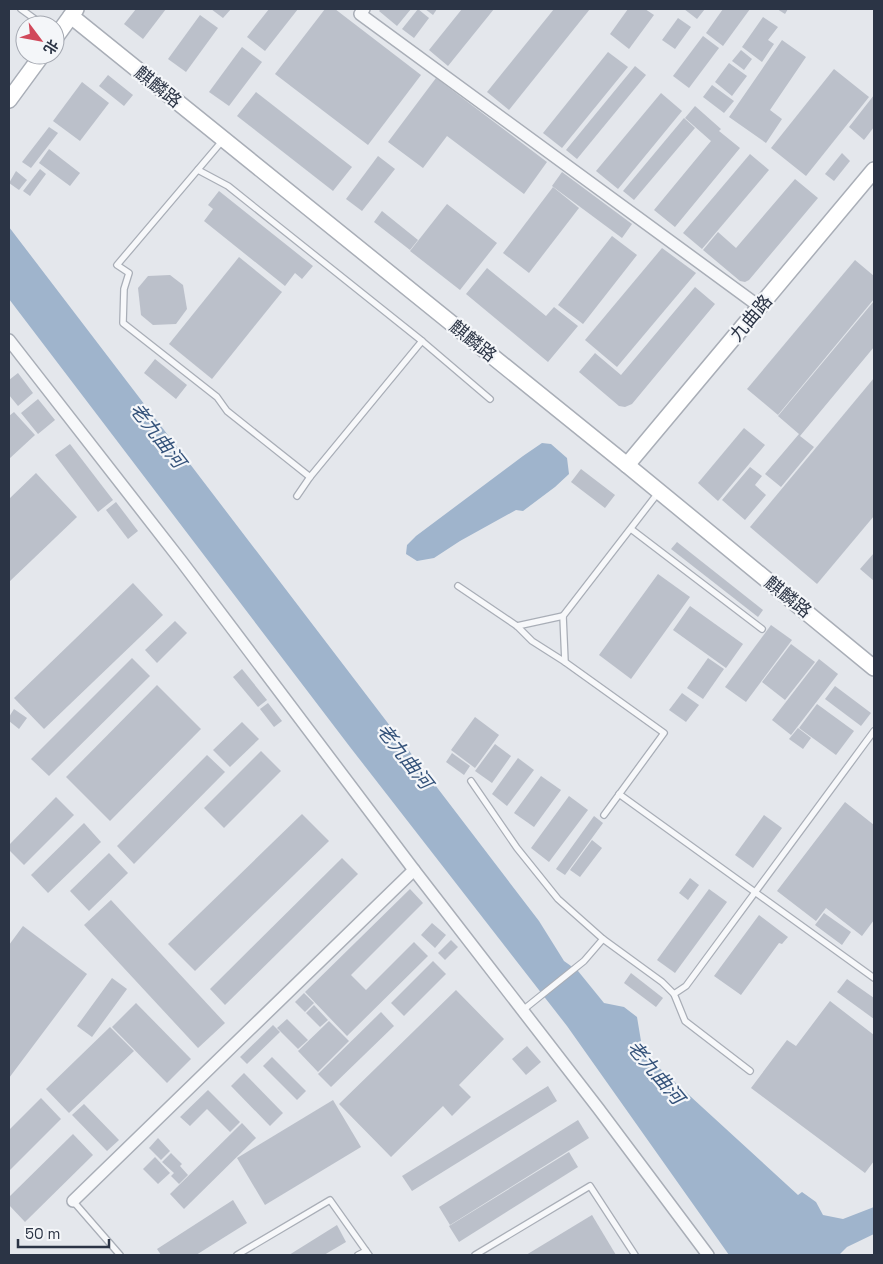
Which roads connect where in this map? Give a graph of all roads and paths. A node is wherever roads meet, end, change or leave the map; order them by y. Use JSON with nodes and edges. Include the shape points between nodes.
{"nodes":[{"id":1,"x":364,"y":9,"type":"edge"},
{"id":2,"x":74,"y":13,"type":"edge"},
{"id":3,"x":65,"y":24,"type":"edge"},
{"id":4,"x":35,"y":65,"type":"edge"},
{"id":5,"x":9,"y":100,"type":"edge"},
{"id":6,"x":223,"y":140,"type":"junction"},
{"id":7,"x":198,"y":170,"type":"junction"},
{"id":8,"x":874,"y":170,"type":"edge"},
{"id":9,"x":760,"y":307,"type":"junction"},
{"id":10,"x":9,"y":340,"type":"edge"},
{"id":11,"x":422,"y":341,"type":"junction"},
{"id":12,"x":490,"y":399,"type":"dead end"},
{"id":13,"x":627,"y":465,"type":"junction"},
{"id":14,"x":310,"y":476,"type":"junction"},
{"id":15,"x":660,"y":492,"type":"junction"},
{"id":16,"x":297,"y":496,"type":"dead end"},
{"id":17,"x":631,"y":529,"type":"junction"},
{"id":18,"x":458,"y":586,"type":"dead end"},
{"id":19,"x":563,"y":616,"type":"junction"},
{"id":20,"x":517,"y":626,"type":"junction"},
{"id":21,"x":762,"y":628,"type":"dead end"},
{"id":22,"x":565,"y":662,"type":"junction"},
{"id":23,"x":874,"y":668,"type":"edge"},
{"id":24,"x":874,"y":731,"type":"edge"},
{"id":25,"x":471,"y":781,"type":"dead end"},
{"id":26,"x":620,"y":794,"type":"junction"},
{"id":27,"x":604,"y":815,"type":"dead end"},
{"id":28,"x":414,"y":870,"type":"junction"},
{"id":29,"x":755,"y":892,"type":"junction"},
{"id":30,"x":603,"y":939,"type":"junction"},
{"id":31,"x":874,"y":978,"type":"edge"},
{"id":32,"x":674,"y":994,"type":"junction"},
{"id":33,"x":522,"y":1010,"type":"junction"},
{"id":34,"x":750,"y":1071,"type":"dead end"},
{"id":35,"x":73,"y":1201,"type":"joint"},
{"id":36,"x":367,"y":1253,"type":"edge"},
{"id":37,"x":120,"y":1255,"type":"edge"},
{"id":38,"x":237,"y":1255,"type":"edge"},
{"id":39,"x":358,"y":1255,"type":"edge"},
{"id":40,"x":475,"y":1255,"type":"edge"},
{"id":41,"x":635,"y":1255,"type":"edge"},
{"id":42,"x":708,"y":1255,"type":"edge"}],
"edges":[{"from":1,"to":9,"type":"street","via":[[360,14]]},
{"from":2,"to":3,"type":"street"},
{"from":2,"to":6,"type":"street","name":"麒麟路"},
{"from":4,"to":5,"type":"street"},
{"from":6,"to":7,"type":"lane"},
{"from":6,"to":13,"type":"street","name":"麒麟路"},
{"from":7,"to":11,"type":"lane","via":[[228,186]]},
{"from":7,"to":14,"type":"lane","via":[[118,265],[129,273],[124,289],[123,324]]},
{"from":8,"to":9,"type":"street","name":"九曲路"},
{"from":9,"to":13,"type":"street","name":"九曲路"},
{"from":10,"to":28,"type":"street","via":[[182,562]]},
{"from":11,"to":12,"type":"lane"},
{"from":11,"to":14,"type":"lane"},
{"from":13,"to":15,"type":"street","name":"麒麟路"},
{"from":14,"to":16,"type":"lane"},
{"from":15,"to":17,"type":"lane"},
{"from":15,"to":23,"type":"street","name":"麒麟路"},
{"from":17,"to":19,"type":"lane"},
{"from":17,"to":21,"type":"lane"},
{"from":18,"to":20,"type":"lane"},
{"from":19,"to":20,"type":"lane"},
{"from":19,"to":22,"type":"lane"},
{"from":20,"to":22,"type":"lane","via":[[532,641]]},
{"from":22,"to":26,"type":"lane","via":[[664,733]]},
{"from":24,"to":29,"type":"lane"},
{"from":25,"to":30,"type":"lane","via":[[517,848],[558,899]]},
{"from":26,"to":27,"type":"lane"},
{"from":26,"to":29,"type":"lane"},
{"from":28,"to":33,"type":"street"},
{"from":28,"to":35,"type":"street"},
{"from":29,"to":31,"type":"lane"},
{"from":29,"to":32,"type":"lane","via":[[686,986]]},
{"from":30,"to":32,"type":"lane"},
{"from":30,"to":33,"type":"lane","via":[[584,961]]},
{"from":32,"to":34,"type":"lane","via":[[685,1021]]},
{"from":33,"to":42,"type":"street"},
{"from":35,"to":37,"type":"lane"},
{"from":36,"to":38,"type":"lane","via":[[330,1200]]},
{"from":36,"to":39,"type":"lane"},
{"from":40,"to":41,"type":"lane","via":[[590,1186]]}]}
